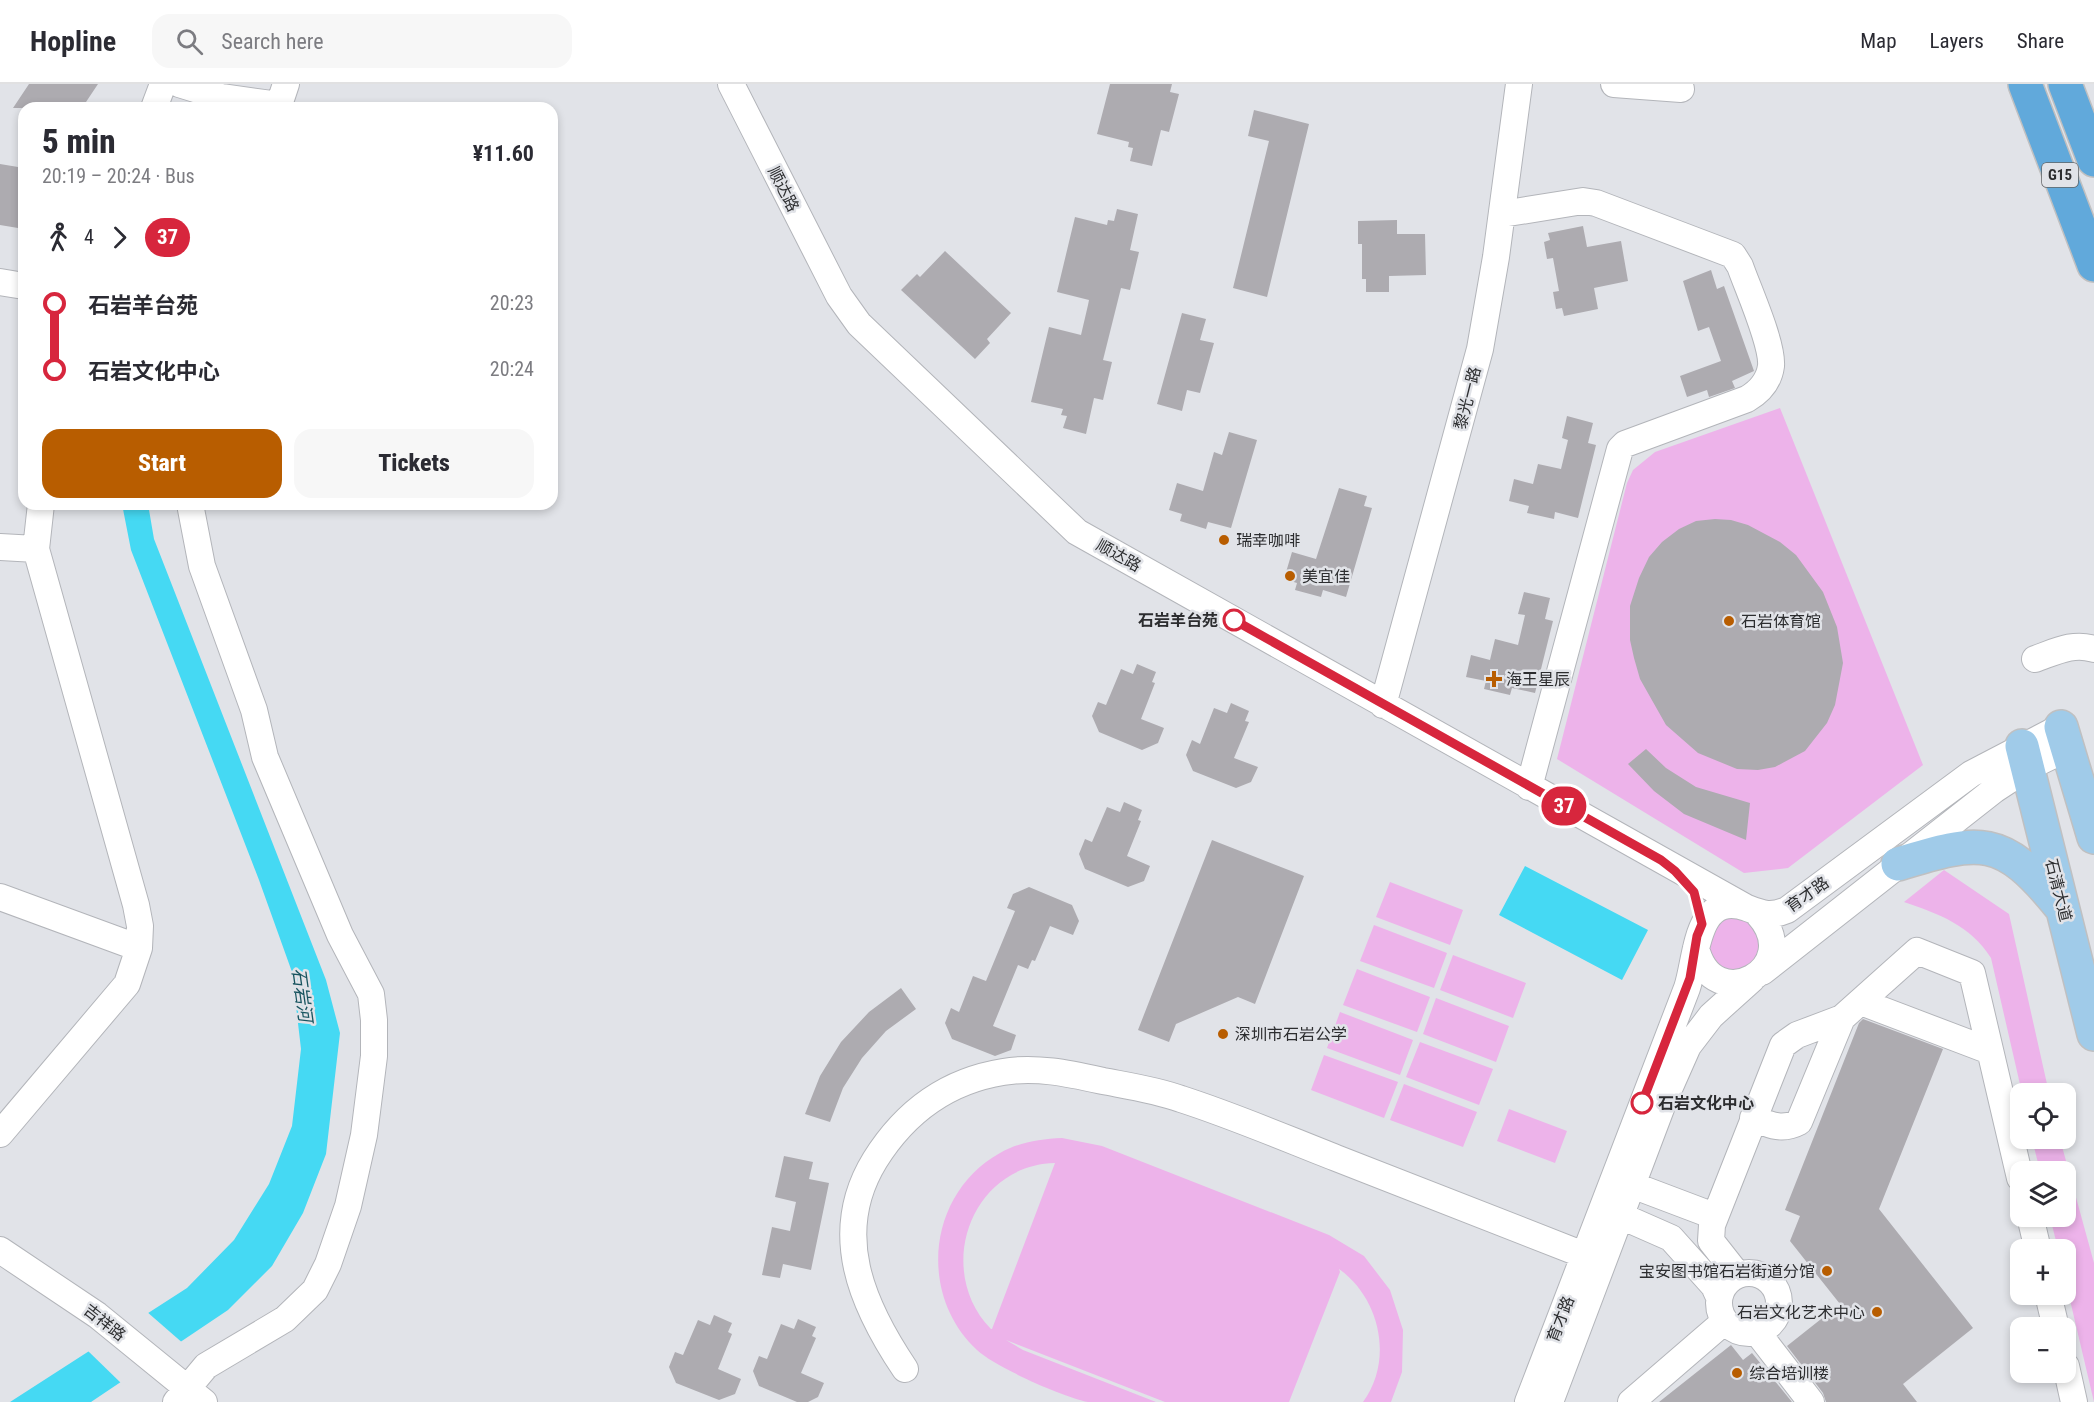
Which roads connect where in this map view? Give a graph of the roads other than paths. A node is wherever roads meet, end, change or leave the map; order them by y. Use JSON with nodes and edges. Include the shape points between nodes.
{"nodes":[{"id":1,"x":163,"y":84,"type":"edge"},
{"id":2,"x":179,"y":84,"type":"edge"},
{"id":3,"x":730,"y":84,"type":"edge"},
{"id":4,"x":1519,"y":84,"type":"edge"},
{"id":5,"x":1614,"y":84,"type":"edge"},
{"id":6,"x":2024,"y":84,"type":"edge"},
{"id":7,"x":2065,"y":84,"type":"edge"},
{"id":8,"x":1681,"y":89,"type":"dead end"},
{"id":9,"x":278,"y":100,"type":"edge"},
{"id":10,"x":156,"y":102,"type":"edge"},
{"id":11,"x":2094,"y":160,"type":"edge"},
{"id":12,"x":1502,"y":214,"type":"junction"},
{"id":13,"x":2094,"y":265,"type":"edge"},
{"id":14,"x":0,"y":282,"type":"edge"},
{"id":15,"x":18,"y":285,"type":"edge"},
{"id":16,"x":40,"y":510,"type":"edge"},
{"id":17,"x":191,"y":510,"type":"edge"},
{"id":18,"x":0,"y":547,"type":"edge"},
{"id":19,"x":36,"y":549,"type":"junction"},
{"id":20,"x":2094,"y":649,"type":"edge"},
{"id":21,"x":2035,"y":659,"type":"dead end"},
{"id":22,"x":1383,"y":705,"type":"junction"},
{"id":23,"x":2064,"y":737,"type":"joint"},
{"id":24,"x":2025,"y":756,"type":"junction"},
{"id":25,"x":1528,"y":787,"type":"junction"},
{"id":26,"x":2094,"y":837,"type":"edge"},
{"id":27,"x":1661,"y":860,"type":"junction"},
{"id":28,"x":1898,"y":864,"type":"junction"},
{"id":29,"x":0,"y":897,"type":"edge"},
{"id":30,"x":1752,"y":911,"type":"junction"},
{"id":31,"x":2064,"y":911,"type":"junction"},
{"id":32,"x":1699,"y":936,"type":"junction"},
{"id":33,"x":139,"y":948,"type":"junction"},
{"id":34,"x":1757,"y":975,"type":"junction"},
{"id":35,"x":1851,"y":1010,"type":"junction"},
{"id":36,"x":2094,"y":1034,"type":"edge"},
{"id":37,"x":1990,"y":1051,"type":"junction"},
{"id":38,"x":1753,"y":1118,"type":"junction"},
{"id":39,"x":0,"y":1134,"type":"edge"},
{"id":40,"x":2016,"y":1161,"type":"edge"},
{"id":41,"x":1632,"y":1185,"type":"junction"},
{"id":42,"x":1621,"y":1216,"type":"junction"},
{"id":43,"x":1714,"y":1216,"type":"junction"},
{"id":44,"x":0,"y":1250,"type":"edge"},
{"id":45,"x":1584,"y":1255,"type":"junction"},
{"id":46,"x":1737,"y":1274,"type":"junction"},
{"id":47,"x":1722,"y":1309,"type":"junction"},
{"id":48,"x":1757,"y":1332,"type":"junction"},
{"id":49,"x":905,"y":1369,"type":"dead end"},
{"id":50,"x":2070,"y":1383,"type":"edge"},
{"id":51,"x":189,"y":1398,"type":"edge"},
{"id":52,"x":1528,"y":1402,"type":"edge"},
{"id":53,"x":1550,"y":1402,"type":"edge"},
{"id":54,"x":1631,"y":1402,"type":"edge"},
{"id":55,"x":1811,"y":1402,"type":"edge"},
{"id":56,"x":2074,"y":1402,"type":"edge"}],
"edges":[{"from":1,"to":10,"type":"street"},
{"from":2,"to":9,"type":"street","via":[[221,97]]},
{"from":3,"to":22,"type":"street","name":"顺达路","via":[[839,296],[859,324],[1077,532]]},
{"from":4,"to":12,"type":"street","name":"黎光一路"},
{"from":5,"to":8,"type":"street"},
{"from":6,"to":13,"type":"highway","number":"G15"},
{"from":7,"to":11,"type":"highway","number":"G15"},
{"from":12,"to":22,"type":"street","name":"黎光一路","via":[[1480,349]]},
{"from":12,"to":25,"type":"street","via":[[1583,201],[1596,203],[1733,255],[1770,351],[1771,366],[1766,381],[1747,399],[1620,449]]},
{"from":14,"to":15,"type":"street"},
{"from":16,"to":19,"type":"street"},
{"from":17,"to":51,"type":"street","via":[[202,566],[250,698],[265,757],[335,925],[370,994],[374,1056],[364,1135],[348,1206],[315,1290],[285,1319],[206,1366]]},
{"from":18,"to":19,"type":"street"},
{"from":19,"to":33,"type":"street","via":[[136,905]]},
{"from":20,"to":21,"type":"street","via":[[2082,645],[2069,647]]},
{"from":22,"to":25,"type":"street","name":"顺达路"},
{"from":23,"to":24,"type":"street","name":"育才路"},
{"from":23,"to":26,"type":"main road"},
{"from":24,"to":28,"type":"street","name":"育才路","via":[[1994,790]]},
{"from":24,"to":30,"type":"street","name":"育才路","via":[[1971,774],[1787,910],[1778,914]]},
{"from":24,"to":31,"type":"main road","name":"石清大道"},
{"from":25,"to":27,"type":"street","name":"顺达路"},
{"from":27,"to":30,"type":"street","name":"顺达路"},
{"from":27,"to":32,"type":"street","name":"顺达路","via":[[1694,892]]},
{"from":28,"to":31,"type":"main road","via":[[1958,847],[1996,849],[2031,872]]},
{"from":28,"to":34,"type":"street","name":"育才路"},
{"from":29,"to":33,"type":"street"},
{"from":30,"to":32,"type":"street","name":"育才路","via":[[1734,906],[1721,909],[1710,915]]},
{"from":30,"to":34,"type":"street","via":[[1767,924],[1772,936],[1769,961]]},
{"from":31,"to":36,"type":"main road","name":"石清大道"},
{"from":32,"to":34,"type":"street","name":"顺达路","via":[[1702,965],[1716,979],[1727,983]]},
{"from":32,"to":45,"type":"street","name":"育才路","via":[[1690,978]]},
{"from":33,"to":39,"type":"street","via":[[135,967],[117,999]]},
{"from":34,"to":41,"type":"street","name":"育才路","via":[[1711,1016],[1688,1046]]},
{"from":35,"to":37,"type":"street"},
{"from":35,"to":37,"type":"street","via":[[1917,951],[1972,973]]},
{"from":35,"to":38,"type":"street","via":[[1782,1045]]},
{"from":35,"to":38,"type":"street","via":[[1799,1122],[1777,1127]]},
{"from":37,"to":40,"type":"street"},
{"from":38,"to":43,"type":"street"},
{"from":41,"to":42,"type":"street","name":"育才路"},
{"from":41,"to":43,"type":"street"},
{"from":42,"to":47,"type":"street","via":[[1671,1238],[1714,1286]]},
{"from":42,"to":53,"type":"street","name":"育才路"},
{"from":43,"to":46,"type":"street","via":[[1711,1241]]},
{"from":44,"to":51,"type":"street","name":"吉祥路","via":[[111,1325]]},
{"from":45,"to":49,"type":"street","via":[[1182,1099],[1077,1075],[1003,1072],[957,1086],[915,1110],[885,1145],[861,1189],[854,1218],[856,1266],[872,1316]]},
{"from":45,"to":52,"type":"street","name":"育才路"},
{"from":46,"to":47,"type":"street","via":[[1729,1280]]},
{"from":46,"to":48,"type":"street","via":[[1757,1273],[1773,1284],[1778,1293],[1778,1313],[1766,1328]]},
{"from":47,"to":48,"type":"street","via":[[1737,1331]]},
{"from":47,"to":54,"type":"street"},
{"from":48,"to":55,"type":"street"},
{"from":50,"to":56,"type":"street"}]}
